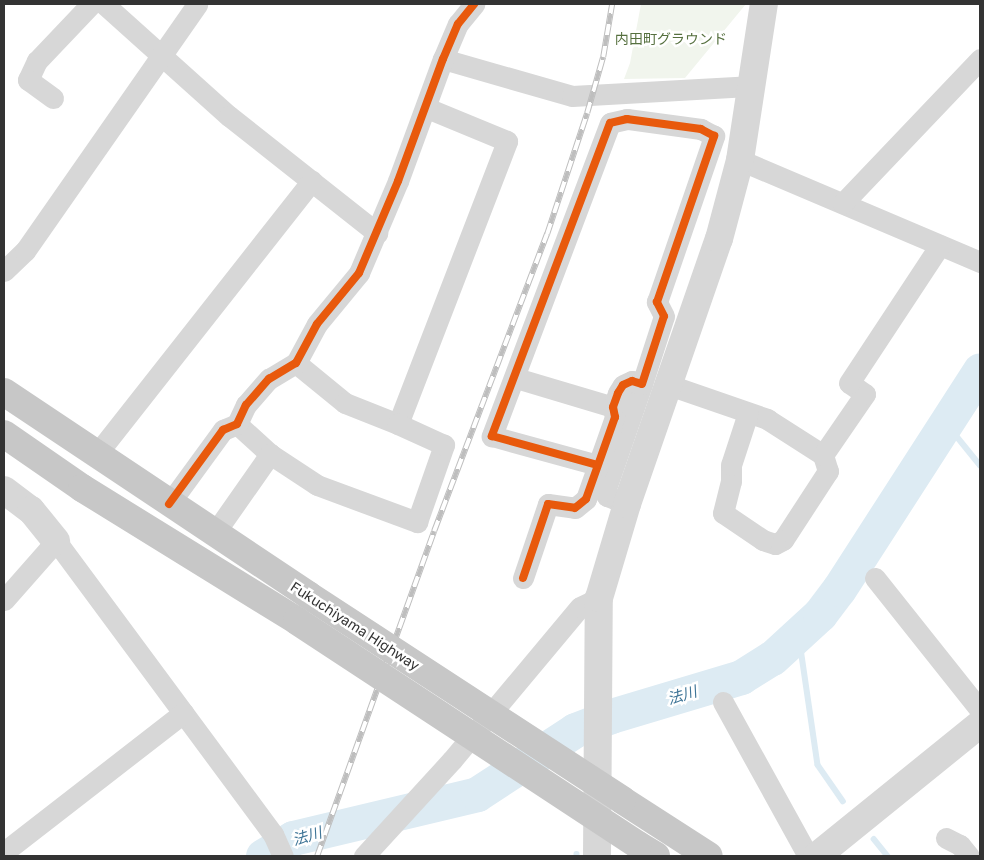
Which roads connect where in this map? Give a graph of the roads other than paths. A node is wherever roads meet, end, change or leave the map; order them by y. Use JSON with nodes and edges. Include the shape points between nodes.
{"nodes":[{"id":1,"x":91,"y":4,"type":"edge"},
{"id":2,"x":104,"y":4,"type":"edge"},
{"id":3,"x":198,"y":4,"type":"edge"},
{"id":4,"x":474,"y":4,"type":"edge"},
{"id":5,"x":763,"y":4,"type":"edge"},
{"id":6,"x":160,"y":56,"type":"junction"},
{"id":7,"x":443,"y":59,"type":"junction"},
{"id":8,"x":980,"y":59,"type":"edge"},
{"id":9,"x":749,"y":86,"type":"junction"},
{"id":10,"x":53,"y":98,"type":"dead end"},
{"id":11,"x":426,"y":108,"type":"junction"},
{"id":12,"x":740,"y":160,"type":"junction"},
{"id":13,"x":312,"y":181,"type":"junction"},
{"id":14,"x":844,"y":203,"type":"junction"},
{"id":15,"x":377,"y":233,"type":"junction"},
{"id":16,"x":940,"y":245,"type":"junction"},
{"id":17,"x":980,"y":262,"type":"edge"},
{"id":18,"x":4,"y":271,"type":"edge"},
{"id":19,"x":296,"y":363,"type":"junction"},
{"id":20,"x":516,"y":378,"type":"junction"},
{"id":21,"x":642,"y":384,"type":"junction"},
{"id":22,"x":669,"y":385,"type":"junction"},
{"id":23,"x":4,"y":392,"type":"edge"},
{"id":24,"x":613,"y":407,"type":"junction"},
{"id":25,"x":748,"y":413,"type":"junction"},
{"id":26,"x":237,"y":424,"type":"junction"},
{"id":27,"x":398,"y":424,"type":"junction"},
{"id":28,"x":4,"y":434,"type":"edge"},
{"id":29,"x":270,"y":454,"type":"junction"},
{"id":30,"x":96,"y":455,"type":"junction"},
{"id":31,"x":823,"y":455,"type":"junction"},
{"id":32,"x":597,"y":465,"type":"junction"},
{"id":33,"x":4,"y":490,"type":"edge"},
{"id":34,"x":169,"y":504,"type":"junction"},
{"id":35,"x":626,"y":504,"type":"junction"},
{"id":36,"x":214,"y":534,"type":"junction"},
{"id":37,"x":56,"y":540,"type":"junction"},
{"id":38,"x":523,"y":578,"type":"dead end"},
{"id":39,"x":875,"y":578,"type":"dead end"},
{"id":40,"x":599,"y":598,"type":"junction"},
{"id":41,"x":4,"y":600,"type":"edge"},
{"id":42,"x":723,"y":702,"type":"dead end"},
{"id":43,"x":980,"y":710,"type":"edge"},
{"id":44,"x":183,"y":713,"type":"junction"},
{"id":45,"x":980,"y":724,"type":"edge"},
{"id":46,"x":632,"y":806,"type":"junction"},
{"id":47,"x":946,"y":838,"type":"dead end"},
{"id":48,"x":835,"y":850,"type":"edge"},
{"id":49,"x":647,"y":851,"type":"edge"},
{"id":50,"x":4,"y":852,"type":"edge"},
{"id":51,"x":283,"y":856,"type":"edge"},
{"id":52,"x":364,"y":856,"type":"edge"},
{"id":53,"x":597,"y":856,"type":"edge"},
{"id":54,"x":709,"y":856,"type":"edge"},
{"id":55,"x":730,"y":856,"type":"edge"},
{"id":56,"x":808,"y":856,"type":"edge"},
{"id":57,"x":969,"y":856,"type":"edge"}],
"edges":[{"from":1,"to":10,"type":"street","via":[[37,61],[28,80]]},
{"from":2,"to":6,"type":"street"},
{"from":3,"to":6,"type":"street"},
{"from":4,"to":7,"type":"street","via":[[458,24]]},
{"from":5,"to":9,"type":"street"},
{"from":6,"to":13,"type":"street"},
{"from":6,"to":18,"type":"street","via":[[25,251]]},
{"from":7,"to":9,"type":"street","via":[[572,96]]},
{"from":7,"to":11,"type":"street"},
{"from":8,"to":14,"type":"street"},
{"from":9,"to":12,"type":"street"},
{"from":11,"to":15,"type":"street"},
{"from":11,"to":27,"type":"street","via":[[507,140]]},
{"from":12,"to":14,"type":"street"},
{"from":12,"to":22,"type":"street","via":[[719,239]]},
{"from":13,"to":15,"type":"street"},
{"from":13,"to":30,"type":"street"},
{"from":14,"to":16,"type":"street"},
{"from":15,"to":19,"type":"street","via":[[359,273],[317,324]]},
{"from":16,"to":17,"type":"street"},
{"from":16,"to":31,"type":"street","via":[[849,383],[865,394]]},
{"from":19,"to":26,"type":"street","via":[[269,379],[246,405]]},
{"from":19,"to":27,"type":"street","via":[[346,403]]},
{"from":20,"to":21,"type":"street","via":[[610,123],[627,119],[701,129],[714,136],[657,302],[664,316]]},
{"from":20,"to":24,"type":"street"},
{"from":20,"to":32,"type":"street","via":[[492,436]]},
{"from":21,"to":24,"type":"street","via":[[632,381],[623,385]]},
{"from":21,"to":35,"type":"street","via":[[605,491],[611,499]]},
{"from":22,"to":25,"type":"street"},
{"from":22,"to":35,"type":"street"},
{"from":23,"to":30,"type":"highway","name":"Fukuchiyama Highway"},
{"from":24,"to":32,"type":"street","via":[[615,417]]},
{"from":25,"to":31,"type":"street","via":[[767,419]]},
{"from":25,"to":31,"type":"street","via":[[731,465],[732,481],[723,512],[764,540],[775,544],[783,540],[828,471]]},
{"from":26,"to":29,"type":"street"},
{"from":26,"to":34,"type":"street","via":[[223,430]]},
{"from":27,"to":29,"type":"street","via":[[444,445],[417,522],[317,485]]},
{"from":28,"to":49,"type":"highway","name":"Fukuchiyama Highway","bridge":true,"via":[[82,488],[297,621]]},
{"from":29,"to":36,"type":"street"},
{"from":30,"to":34,"type":"highway","name":"Fukuchiyama Highway"},
{"from":32,"to":38,"type":"street","via":[[581,505],[570,508],[548,504]]},
{"from":33,"to":37,"type":"street","via":[[31,510]]},
{"from":34,"to":36,"type":"highway","name":"Fukuchiyama Highway"},
{"from":35,"to":40,"type":"street"},
{"from":36,"to":46,"type":"highway","name":"Fukuchiyama Highway","bridge":true},
{"from":37,"to":41,"type":"street"},
{"from":37,"to":44,"type":"street"},
{"from":39,"to":43,"type":"street"},
{"from":40,"to":52,"type":"street","via":[[580,607],[417,800]]},
{"from":40,"to":53,"type":"street"},
{"from":42,"to":56,"type":"street"},
{"from":44,"to":50,"type":"street"},
{"from":44,"to":51,"type":"street","via":[[273,834]]},
{"from":45,"to":48,"type":"street"},
{"from":46,"to":54,"type":"highway","name":"Fukuchiyama Highway"},
{"from":46,"to":55,"type":"highway"},
{"from":47,"to":57,"type":"street","via":[[960,845]]}]}
